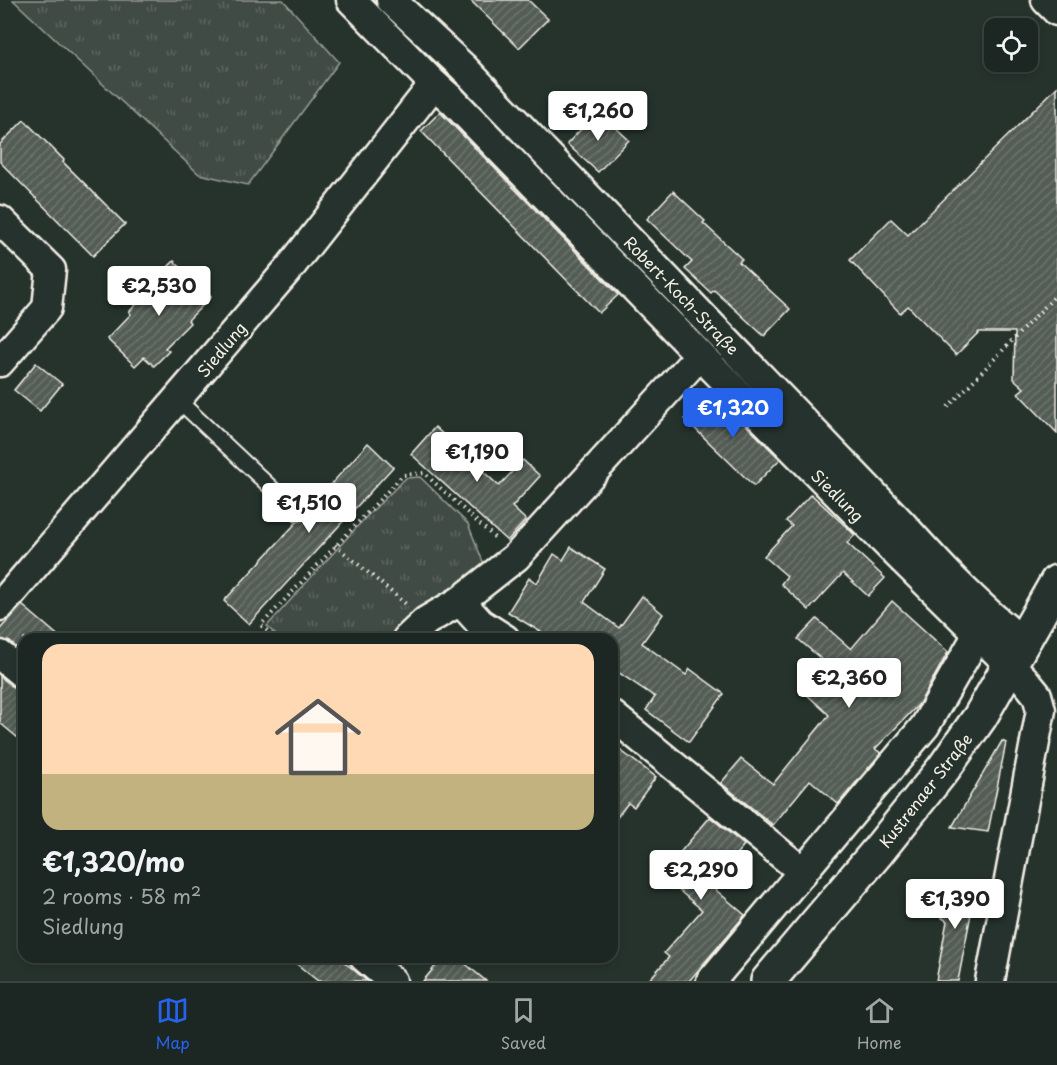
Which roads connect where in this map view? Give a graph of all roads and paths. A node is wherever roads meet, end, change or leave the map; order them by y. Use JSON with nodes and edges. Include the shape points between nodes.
{"nodes":[{"id":1,"x":351,"y":0,"type":"edge"},
{"id":2,"x":391,"y":0,"type":"edge"},
{"id":3,"x":1047,"y":0,"type":"edge"},
{"id":4,"x":1057,"y":11,"type":"edge"},
{"id":5,"x":434,"y":84,"type":"junction"},
{"id":6,"x":0,"y":220,"type":"edge"},
{"id":7,"x":1057,"y":294,"type":"edge"},
{"id":8,"x":700,"y":356,"type":"junction"},
{"id":9,"x":0,"y":362,"type":"edge"},
{"id":10,"x":178,"y":400,"type":"junction"},
{"id":11,"x":948,"y":407,"type":"dead end"},
{"id":12,"x":298,"y":513,"type":"dead end"},
{"id":13,"x":335,"y":545,"type":"junction"},
{"id":14,"x":516,"y":557,"type":"junction"},
{"id":15,"x":928,"y":570,"type":"junction"},
{"id":16,"x":1057,"y":582,"type":"edge"},
{"id":17,"x":460,"y":601,"type":"junction"},
{"id":18,"x":0,"y":606,"type":"edge"},
{"id":19,"x":1049,"y":614,"type":"edge"},
{"id":20,"x":983,"y":625,"type":"junction"},
{"id":21,"x":416,"y":630,"type":"edge"},
{"id":22,"x":270,"y":633,"type":"edge"},
{"id":23,"x":496,"y":633,"type":"edge"},
{"id":24,"x":1016,"y":653,"type":"junction"},
{"id":25,"x":0,"y":655,"type":"edge"},
{"id":26,"x":18,"y":670,"type":"edge"},
{"id":27,"x":618,"y":720,"type":"edge"},
{"id":28,"x":803,"y":872,"type":"junction"},
{"id":29,"x":371,"y":963,"type":"edge"},
{"id":30,"x":392,"y":981,"type":"edge"},
{"id":31,"x":711,"y":981,"type":"edge"},
{"id":32,"x":768,"y":981,"type":"edge"},
{"id":33,"x":990,"y":981,"type":"edge"}],
"edges":[{"from":1,"to":5,"type":"street","name":"Siedlung"},
{"from":2,"to":15,"type":"street","name":"Robert-Koch-Straße","via":[[471,76],[894,516]]},
{"from":3,"to":4,"type":"street"},
{"from":5,"to":8,"type":"street","name":"Siedlung"},
{"from":5,"to":10,"type":"street","name":"Siedlung","via":[[291,266]]},
{"from":6,"to":9,"type":"street","via":[[51,270],[47,308]]},
{"from":7,"to":11,"type":"path"},
{"from":8,"to":14,"type":"street"},
{"from":8,"to":15,"type":"street","name":"Siedlung"},
{"from":10,"to":12,"type":"lane"},
{"from":10,"to":18,"type":"street","name":"Siedlung"},
{"from":13,"to":14,"type":"path","via":[[403,475],[424,473]]},
{"from":13,"to":21,"type":"path"},
{"from":13,"to":22,"type":"path","via":[[261,625]]},
{"from":14,"to":17,"type":"street"},
{"from":15,"to":20,"type":"street","name":"Siedlung"},
{"from":16,"to":19,"type":"street","name":"Kustrenaer Straße"},
{"from":17,"to":21,"type":"street"},
{"from":17,"to":23,"type":"street","via":[[480,623]]},
{"from":19,"to":24,"type":"street","name":"Kustrenaer Straße"},
{"from":20,"to":24,"type":"street"},
{"from":20,"to":28,"type":"street","via":[[925,726]]},
{"from":24,"to":32,"type":"street","name":"Kustrenaer Straße","via":[[980,717],[944,768]]},
{"from":24,"to":33,"type":"street","via":[[1041,710]]},
{"from":25,"to":26,"type":"street"},
{"from":27,"to":28,"type":"street"},
{"from":28,"to":31,"type":"street"},
{"from":29,"to":30,"type":"street"}]}
